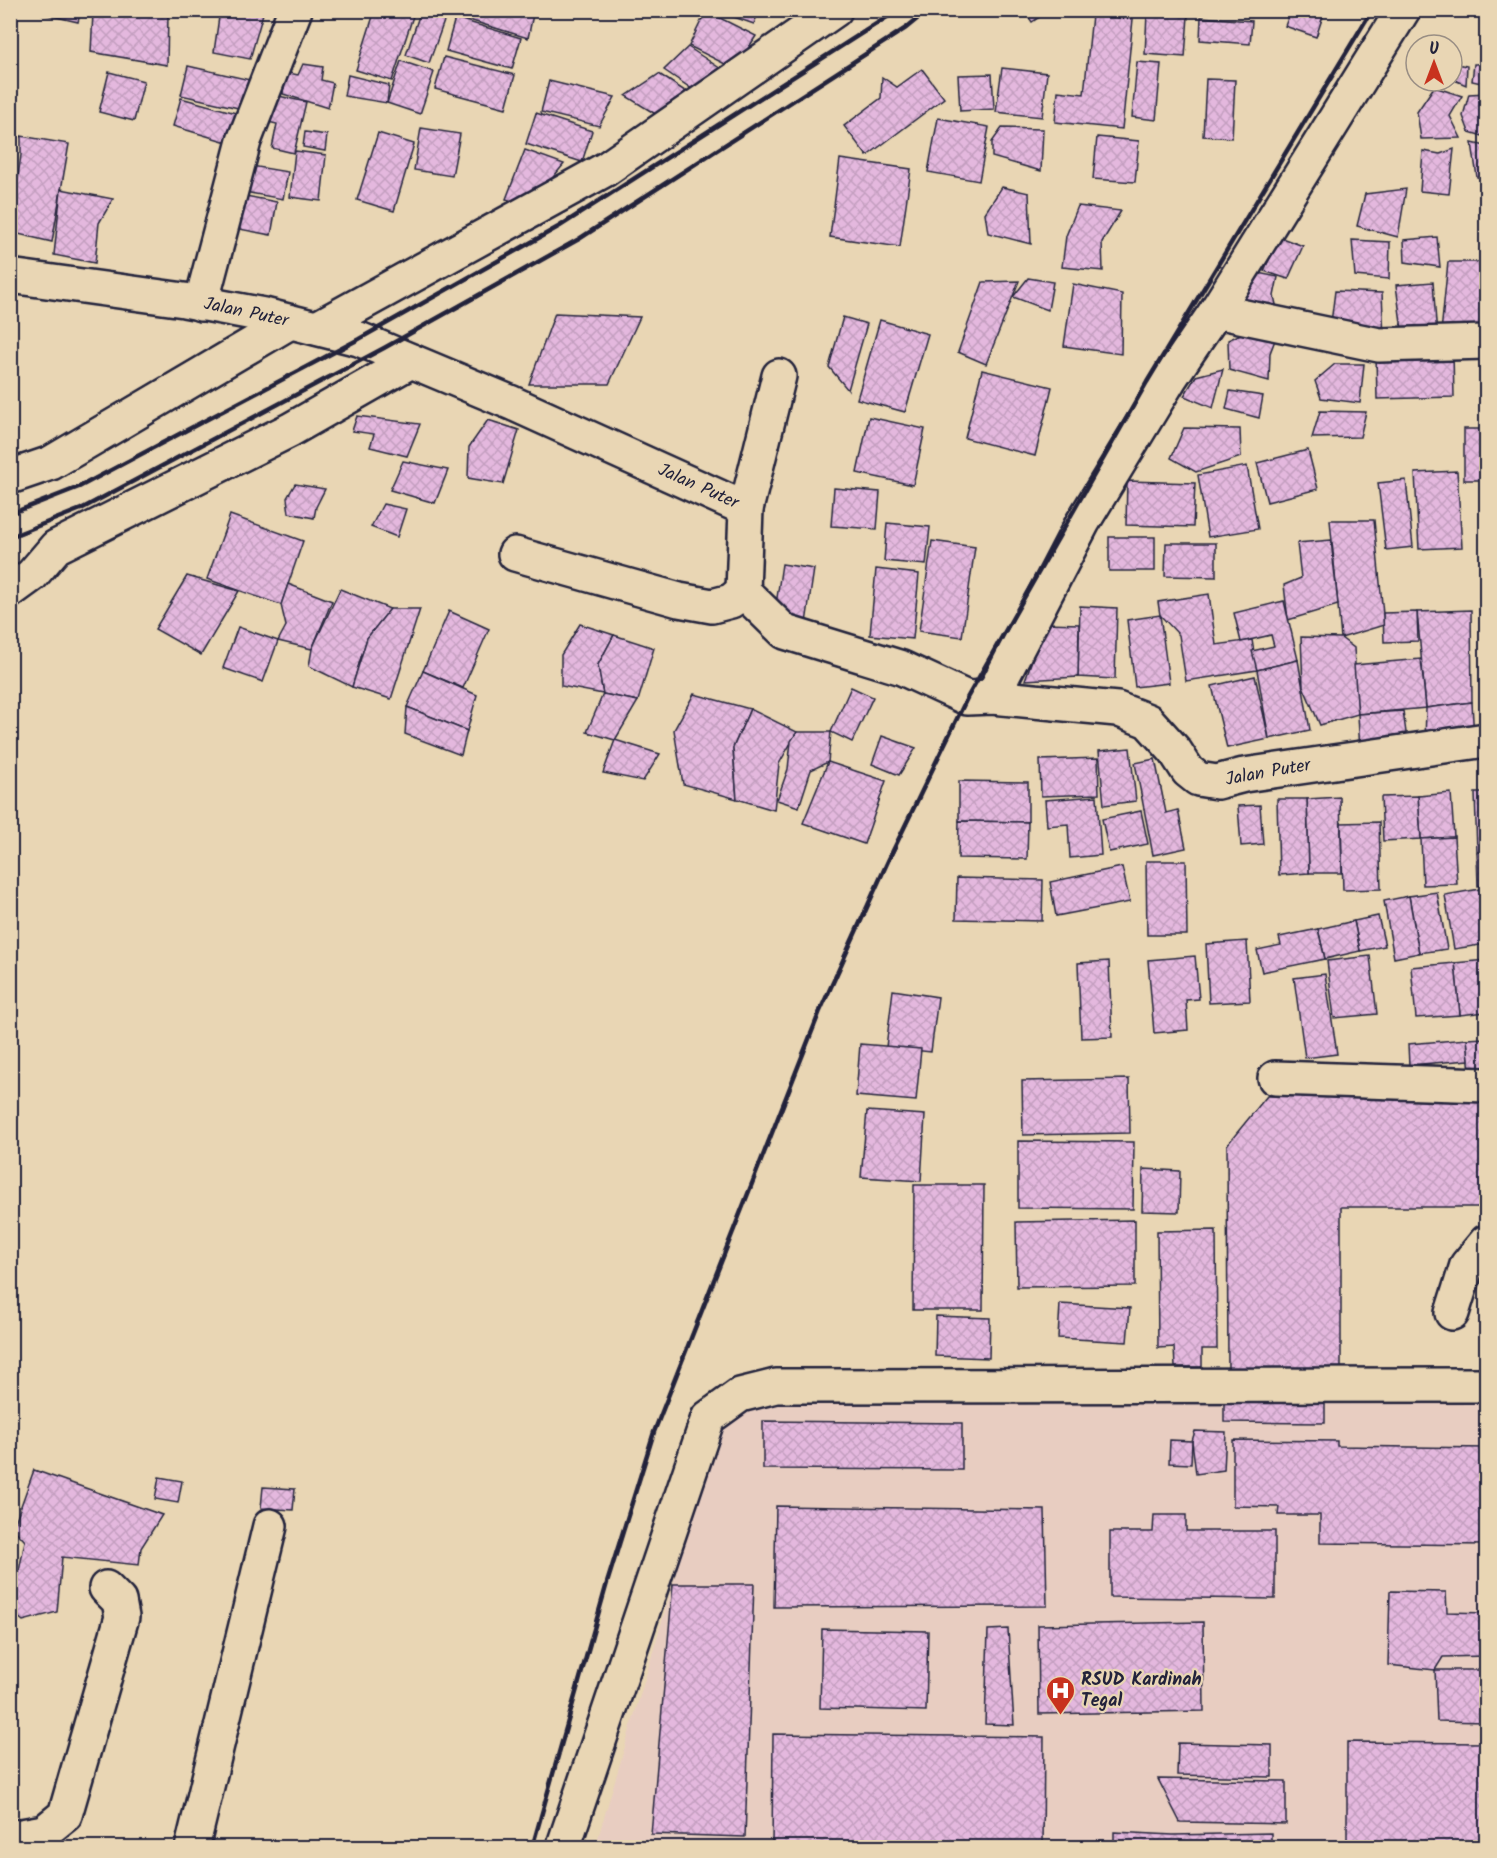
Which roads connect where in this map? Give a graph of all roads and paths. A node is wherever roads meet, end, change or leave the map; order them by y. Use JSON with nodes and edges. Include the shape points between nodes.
{"nodes":[{"id":1,"x":295,"y":10,"type":"edge"},
{"id":2,"x":835,"y":10,"type":"edge"},
{"id":3,"x":1403,"y":10,"type":"edge"},
{"id":4,"x":10,"y":276,"type":"edge"},
{"id":5,"x":201,"y":303,"type":"junction"},
{"id":6,"x":1216,"y":311,"type":"junction"},
{"id":7,"x":304,"y":325,"type":"junction"},
{"id":8,"x":1486,"y":342,"type":"edge"},
{"id":9,"x":411,"y":361,"type":"junction"},
{"id":10,"x":779,"y":376,"type":"dead end"},
{"id":11,"x":10,"y":477,"type":"edge"},
{"id":12,"x":746,"y":509,"type":"junction"},
{"id":13,"x":515,"y":554,"type":"dead end"},
{"id":14,"x":10,"y":591,"type":"edge"},
{"id":15,"x":743,"y":591,"type":"junction"},
{"id":16,"x":992,"y":697,"type":"junction"},
{"id":17,"x":1486,"y":740,"type":"edge"},
{"id":18,"x":1275,"y":1078,"type":"dead end"},
{"id":19,"x":1486,"y":1084,"type":"edge"},
{"id":20,"x":1486,"y":1242,"type":"edge"},
{"id":21,"x":1452,"y":1313,"type":"dead end"},
{"id":22,"x":1486,"y":1385,"type":"edge"},
{"id":23,"x":270,"y":1526,"type":"dead end"},
{"id":24,"x":106,"y":1588,"type":"dead end"},
{"id":25,"x":10,"y":1838,"type":"edge"},
{"id":26,"x":192,"y":1848,"type":"edge"},
{"id":27,"x":563,"y":1848,"type":"edge"}],
"edges":[{"from":1,"to":5,"type":"street","via":[[244,141]]},
{"from":2,"to":7,"type":"street","via":[[606,169]]},
{"from":3,"to":6,"type":"street"},
{"from":4,"to":5,"type":"street","name":"Jalan Puter"},
{"from":5,"to":7,"type":"street","name":"Jalan Puter"},
{"from":6,"to":8,"type":"street","via":[[1379,345]]},
{"from":6,"to":16,"type":"street","via":[[1083,522]]},
{"from":7,"to":9,"type":"street","name":"Jalan Puter","via":[[359,339]]},
{"from":7,"to":11,"type":"street","via":[[51,463]]},
{"from":9,"to":12,"type":"street","name":"Jalan Puter"},
{"from":9,"to":14,"type":"street","via":[[290,430],[56,547],[32,575]]},
{"from":10,"to":12,"type":"street"},
{"from":12,"to":15,"type":"street","name":"Jalan Puter"},
{"from":13,"to":15,"type":"street","via":[[712,606],[731,602]]},
{"from":15,"to":16,"type":"street","name":"Jalan Puter","via":[[785,632],[902,668],[967,698]]},
{"from":16,"to":17,"type":"street","name":"Jalan Puter","via":[[1117,709],[1148,721],[1198,779],[1217,782]]},
{"from":18,"to":19,"type":"street"},
{"from":20,"to":21,"type":"street","via":[[1467,1265]]},
{"from":22,"to":27,"type":"street","via":[[776,1386],[740,1395],[708,1418]]},
{"from":23,"to":26,"type":"street"},
{"from":24,"to":25,"type":"street","via":[[119,1601],[122,1617],[65,1815],[44,1832]]}]}
